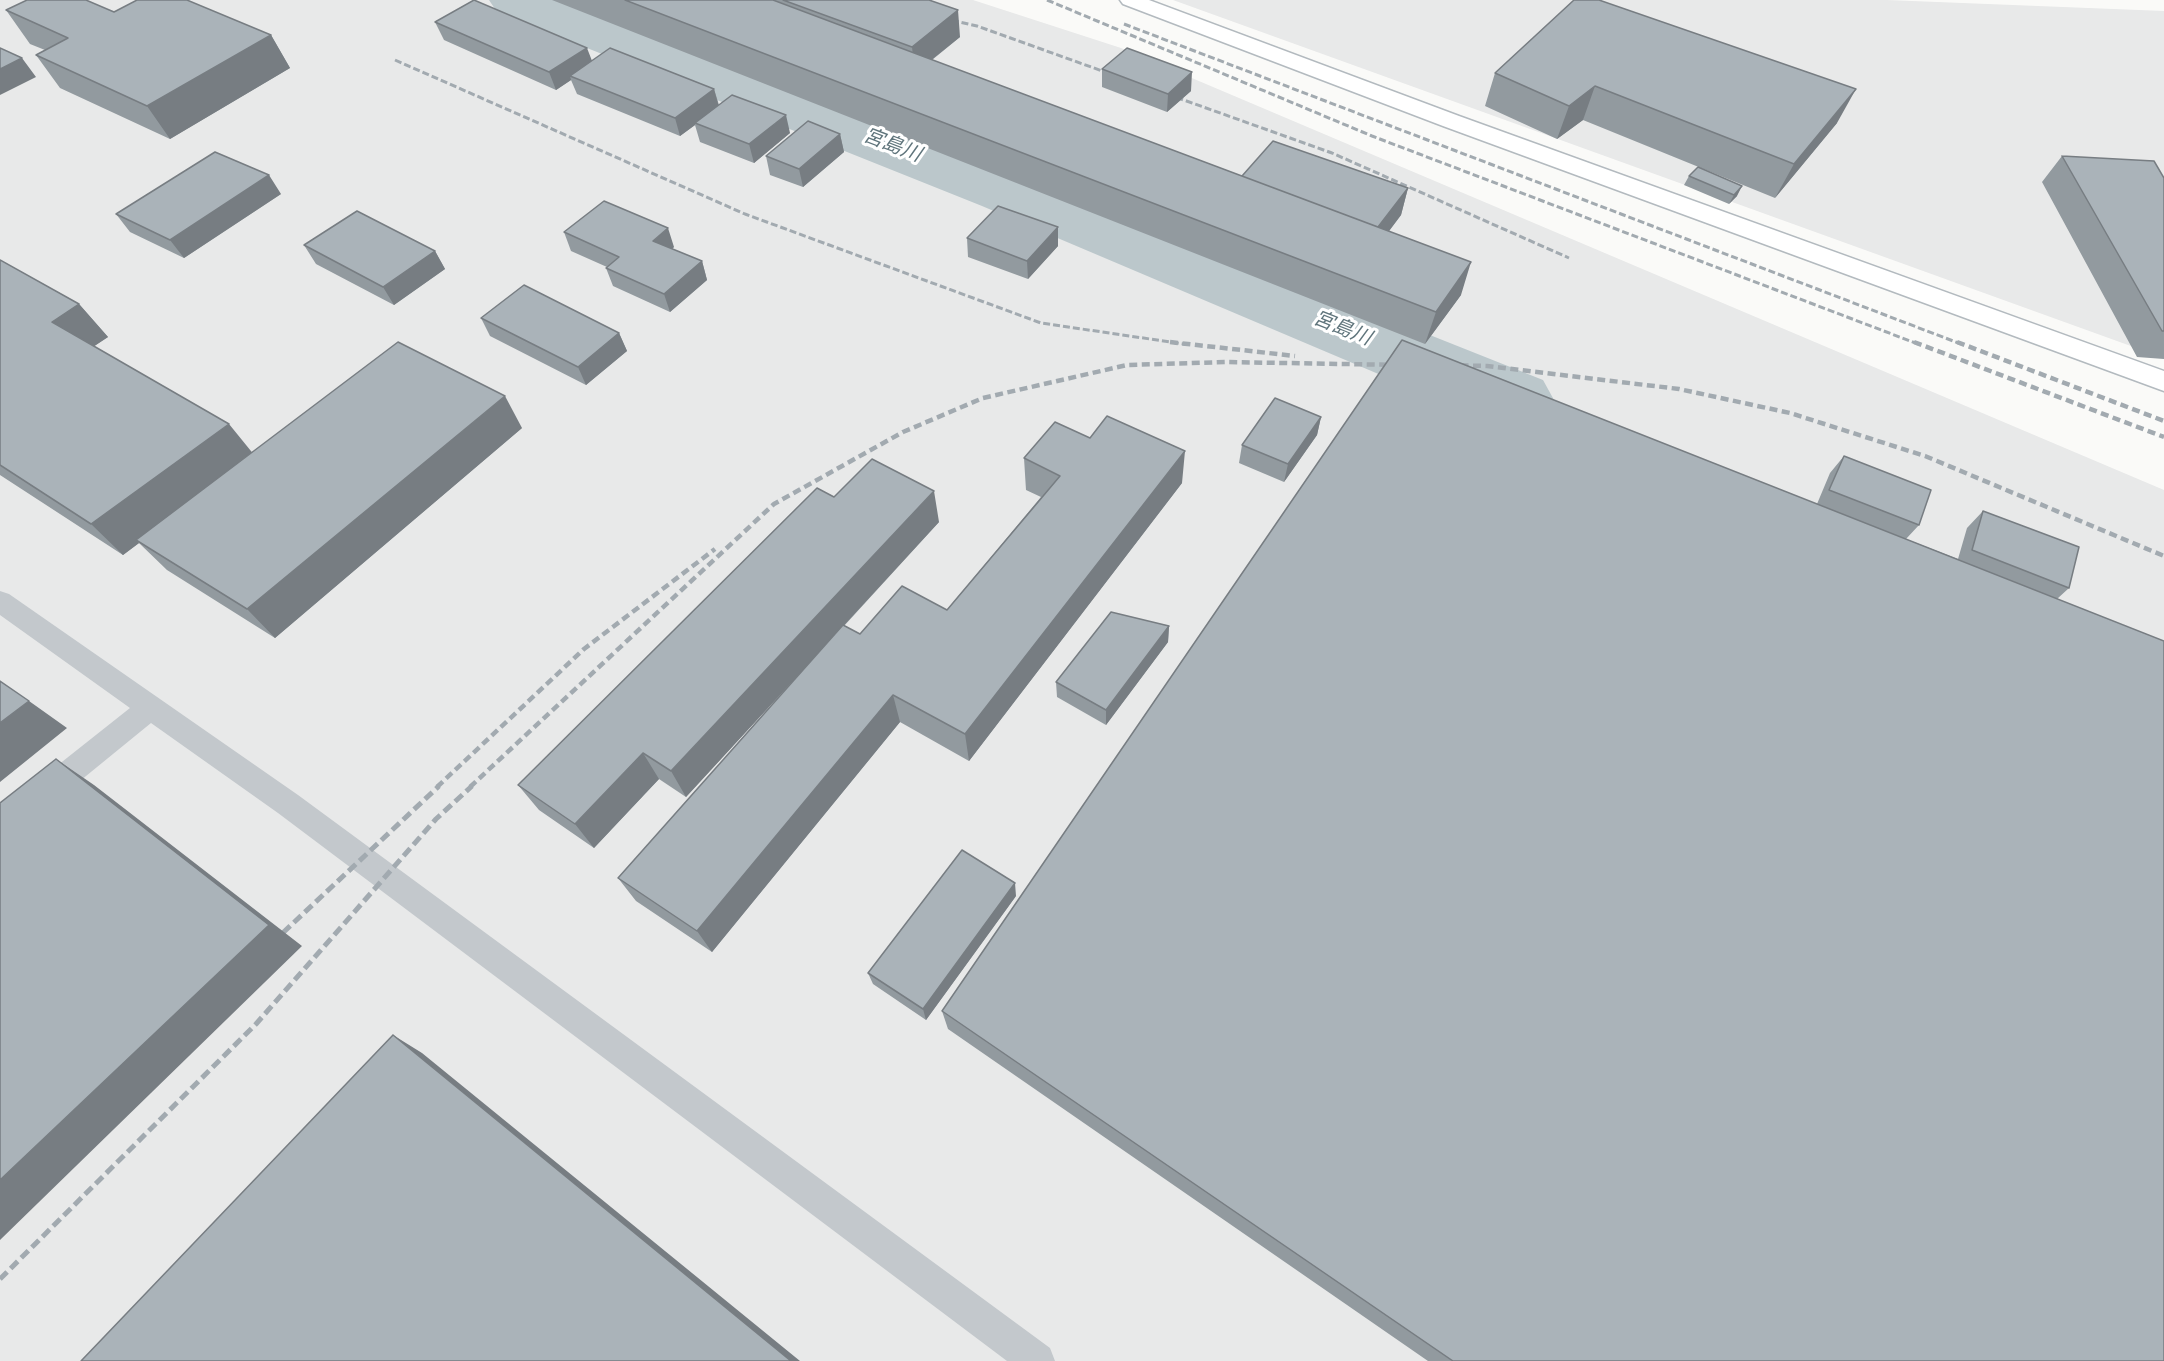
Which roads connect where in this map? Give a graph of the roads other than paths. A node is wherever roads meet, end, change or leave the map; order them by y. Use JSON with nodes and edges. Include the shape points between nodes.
{"nodes":[{"id":1,"x":1130,"y":0,"type":"edge"},
{"id":2,"x":2164,"y":381,"type":"edge"},
{"id":3,"x":0,"y":601,"type":"edge"},
{"id":4,"x":151,"y":707,"type":"junction"},
{"id":5,"x":0,"y":829,"type":"edge"},
{"id":6,"x":1037,"y":1361,"type":"edge"}],
"edges":[{"from":1,"to":2,"type":"street"},
{"from":3,"to":4,"type":"lane"},
{"from":4,"to":5,"type":"lane"},
{"from":4,"to":6,"type":"lane","via":[[288,804]]}]}
